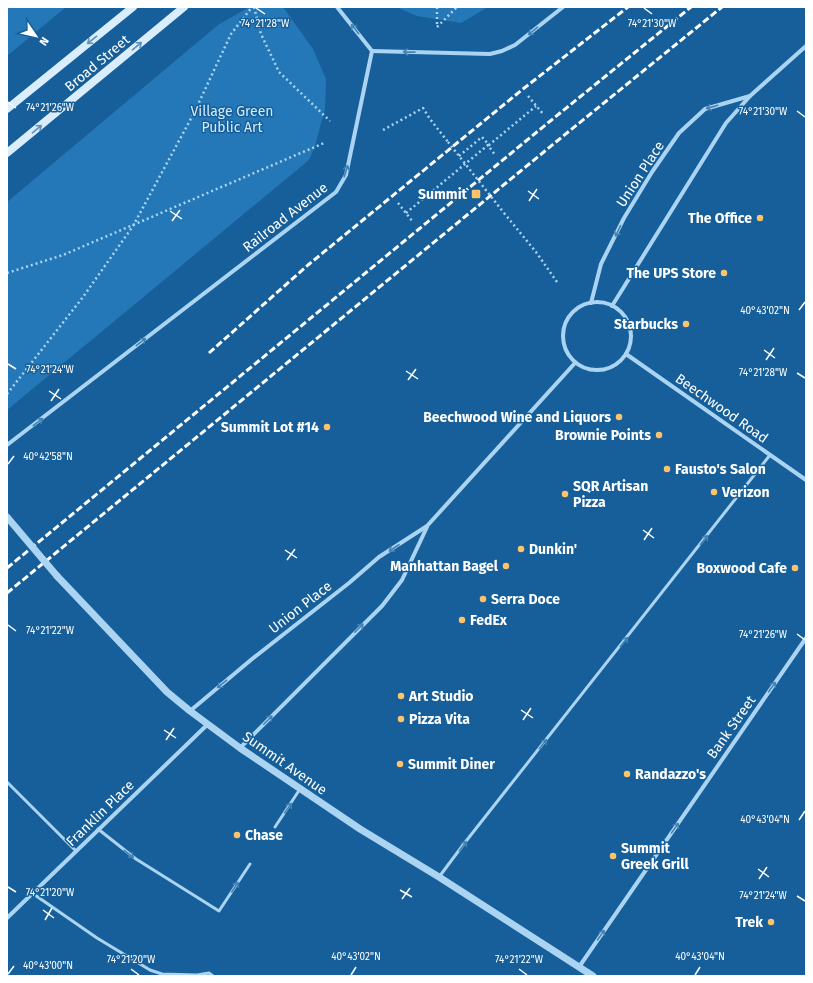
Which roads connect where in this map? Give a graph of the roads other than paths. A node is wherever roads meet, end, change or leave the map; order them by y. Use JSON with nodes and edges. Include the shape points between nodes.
{"nodes":[{"id":1,"x":133,"y":7,"type":"edge"},
{"id":2,"x":184,"y":7,"type":"edge"},
{"id":3,"x":337,"y":7,"type":"edge"},
{"id":4,"x":563,"y":7,"type":"edge"},
{"id":5,"x":806,"y":46,"type":"edge"},
{"id":6,"x":372,"y":51,"type":"junction"},
{"id":7,"x":750,"y":96,"type":"junction"},
{"id":8,"x":7,"y":109,"type":"edge"},
{"id":9,"x":7,"y":153,"type":"edge"},
{"id":10,"x":591,"y":303,"type":"junction"},
{"id":11,"x":612,"y":306,"type":"junction"},
{"id":12,"x":626,"y":354,"type":"junction"},
{"id":13,"x":576,"y":363,"type":"junction"},
{"id":14,"x":7,"y":445,"type":"edge"},
{"id":15,"x":770,"y":456,"type":"junction"},
{"id":16,"x":806,"y":480,"type":"edge"},
{"id":17,"x":7,"y":517,"type":"edge"},
{"id":18,"x":427,"y":526,"type":"junction"},
{"id":19,"x":806,"y":638,"type":"edge"},
{"id":20,"x":190,"y":711,"type":"junction"},
{"id":21,"x":208,"y":724,"type":"junction"},
{"id":22,"x":240,"y":748,"type":"junction"},
{"id":23,"x":7,"y":782,"type":"edge"},
{"id":24,"x":300,"y":789,"type":"junction"},
{"id":25,"x":275,"y":828,"type":"dead end"},
{"id":26,"x":98,"y":829,"type":"junction"},
{"id":27,"x":76,"y":851,"type":"junction"},
{"id":28,"x":250,"y":864,"type":"dead end"},
{"id":29,"x":439,"y":878,"type":"junction"},
{"id":30,"x":32,"y":893,"type":"junction"},
{"id":31,"x":7,"y":918,"type":"edge"},
{"id":32,"x":579,"y":967,"type":"junction"},
{"id":33,"x":213,"y":976,"type":"edge"},
{"id":34,"x":593,"y":976,"type":"edge"}],
"edges":[{"from":1,"to":8,"type":"main road","name":"Broad Street","one_way":true},
{"from":9,"to":2,"type":"main road","name":"Broad Street","one_way":true},
{"from":6,"to":3,"type":"street","one_way":true},
{"from":4,"to":6,"type":"street","one_way":true,"via":[[515,46],[502,52],[490,54]]},
{"from":5,"to":7,"type":"street","name":"Union Place"},
{"from":14,"to":6,"type":"street","name":"Railroad Avenue","one_way":true,"via":[[336,192],[346,174]]},
{"from":7,"to":10,"type":"street","name":"Union Place","one_way":true,"via":[[705,109],[679,133],[624,218],[601,264]]},
{"from":7,"to":11,"type":"street","name":"Union Place","via":[[726,123]]},
{"from":10,"to":11,"type":"street","via":[[602,302]]},
{"from":10,"to":13,"type":"street","via":[[580,306],[572,313],[563,333],[568,354]]},
{"from":11,"to":12,"type":"street","via":[[621,312],[631,332]]},
{"from":12,"to":13,"type":"street","via":[[619,362],[597,370],[586,369]]},
{"from":12,"to":15,"type":"street","name":"Beechwood Road"},
{"from":13,"to":18,"type":"street","name":"Union Place"},
{"from":15,"to":16,"type":"street","name":"Beechwood Road"},
{"from":29,"to":15,"type":"lane","one_way":true},
{"from":17,"to":20,"type":"street","name":"Summit Avenue","bridge":true,"via":[[57,576],[167,692]]},
{"from":18,"to":20,"type":"street","name":"Union Place","one_way":true,"via":[[379,558]]},
{"from":22,"to":18,"type":"street","name":"Union Place","one_way":true,"via":[[382,606],[402,580]]},
{"from":32,"to":19,"type":"street","name":"Bank Street","one_way":true},
{"from":20,"to":21,"type":"street","name":"Summit Avenue"},
{"from":21,"to":22,"type":"street","name":"Summit Avenue"},
{"from":21,"to":26,"type":"street","name":"Franklin Place"},
{"from":22,"to":24,"type":"street","name":"Summit Avenue"},
{"from":23,"to":27,"type":"lane"},
{"from":25,"to":24,"type":"lane","one_way":true},
{"from":24,"to":29,"type":"street","name":"Summit Avenue","via":[[360,830]]},
{"from":26,"to":27,"type":"street","name":"Franklin Place"},
{"from":26,"to":28,"type":"lane","one_way":true,"via":[[136,859],[219,911]]},
{"from":27,"to":30,"type":"street","name":"Franklin Place"},
{"from":29,"to":32,"type":"street","name":"Summit Avenue"},
{"from":30,"to":31,"type":"street","name":"Franklin Place"},
{"from":30,"to":33,"type":"lane","via":[[97,938],[150,970],[162,974],[208,973]]},
{"from":32,"to":34,"type":"street","name":"Summit Avenue"}]}
